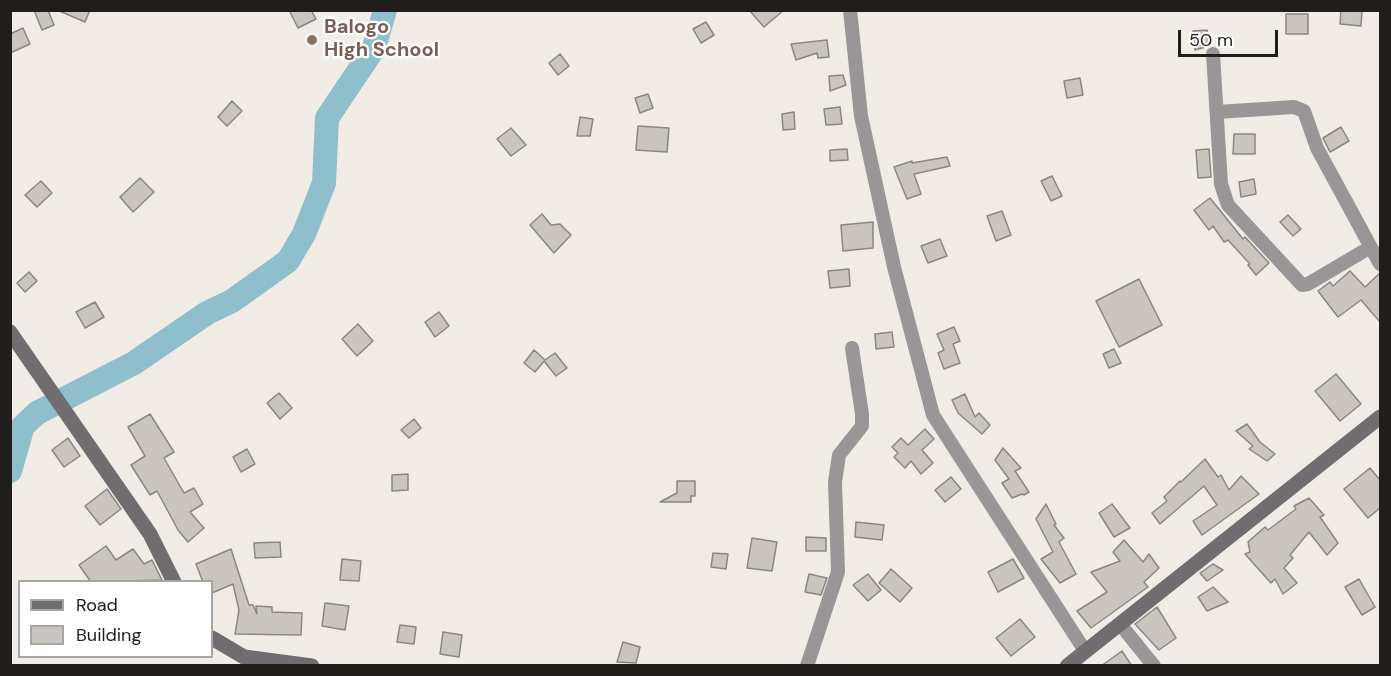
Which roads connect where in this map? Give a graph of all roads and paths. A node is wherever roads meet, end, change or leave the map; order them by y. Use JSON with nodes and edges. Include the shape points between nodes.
{"nodes":[{"id":1,"x":850,"y":10,"type":"edge"},
{"id":2,"x":1213,"y":54,"type":"dead end"},
{"id":3,"x":1217,"y":112,"type":"junction"},
{"id":4,"x":1370,"y":248,"type":"junction"},
{"id":5,"x":1380,"y":264,"type":"edge"},
{"id":6,"x":10,"y":332,"type":"edge"},
{"id":7,"x":852,"y":348,"type":"dead end"},
{"id":8,"x":1380,"y":417,"type":"edge"},
{"id":9,"x":173,"y":580,"type":"edge"},
{"id":10,"x":1120,"y":624,"type":"junction"},
{"id":11,"x":213,"y":639,"type":"edge"},
{"id":12,"x":1085,"y":651,"type":"junction"},
{"id":13,"x":312,"y":666,"type":"edge"},
{"id":14,"x":807,"y":666,"type":"edge"},
{"id":15,"x":1067,"y":666,"type":"edge"},
{"id":16,"x":1154,"y":666,"type":"edge"}],
"edges":[{"from":1,"to":12,"type":"street","via":[[861,116],[894,267],[933,416]]},
{"from":2,"to":3,"type":"street"},
{"from":3,"to":4,"type":"street","via":[[1294,107],[1304,111],[1317,148]]},
{"from":3,"to":4,"type":"street","via":[[1221,184],[1228,205],[1302,285]]},
{"from":4,"to":5,"type":"street"},
{"from":6,"to":9,"type":"main road","via":[[150,534]]},
{"from":7,"to":14,"type":"street","via":[[862,426],[839,454],[835,482],[838,572]]},
{"from":8,"to":10,"type":"main road"},
{"from":10,"to":12,"type":"main road"},
{"from":10,"to":16,"type":"street"},
{"from":11,"to":13,"type":"main road","via":[[244,657]]},
{"from":12,"to":15,"type":"main road"}]}
